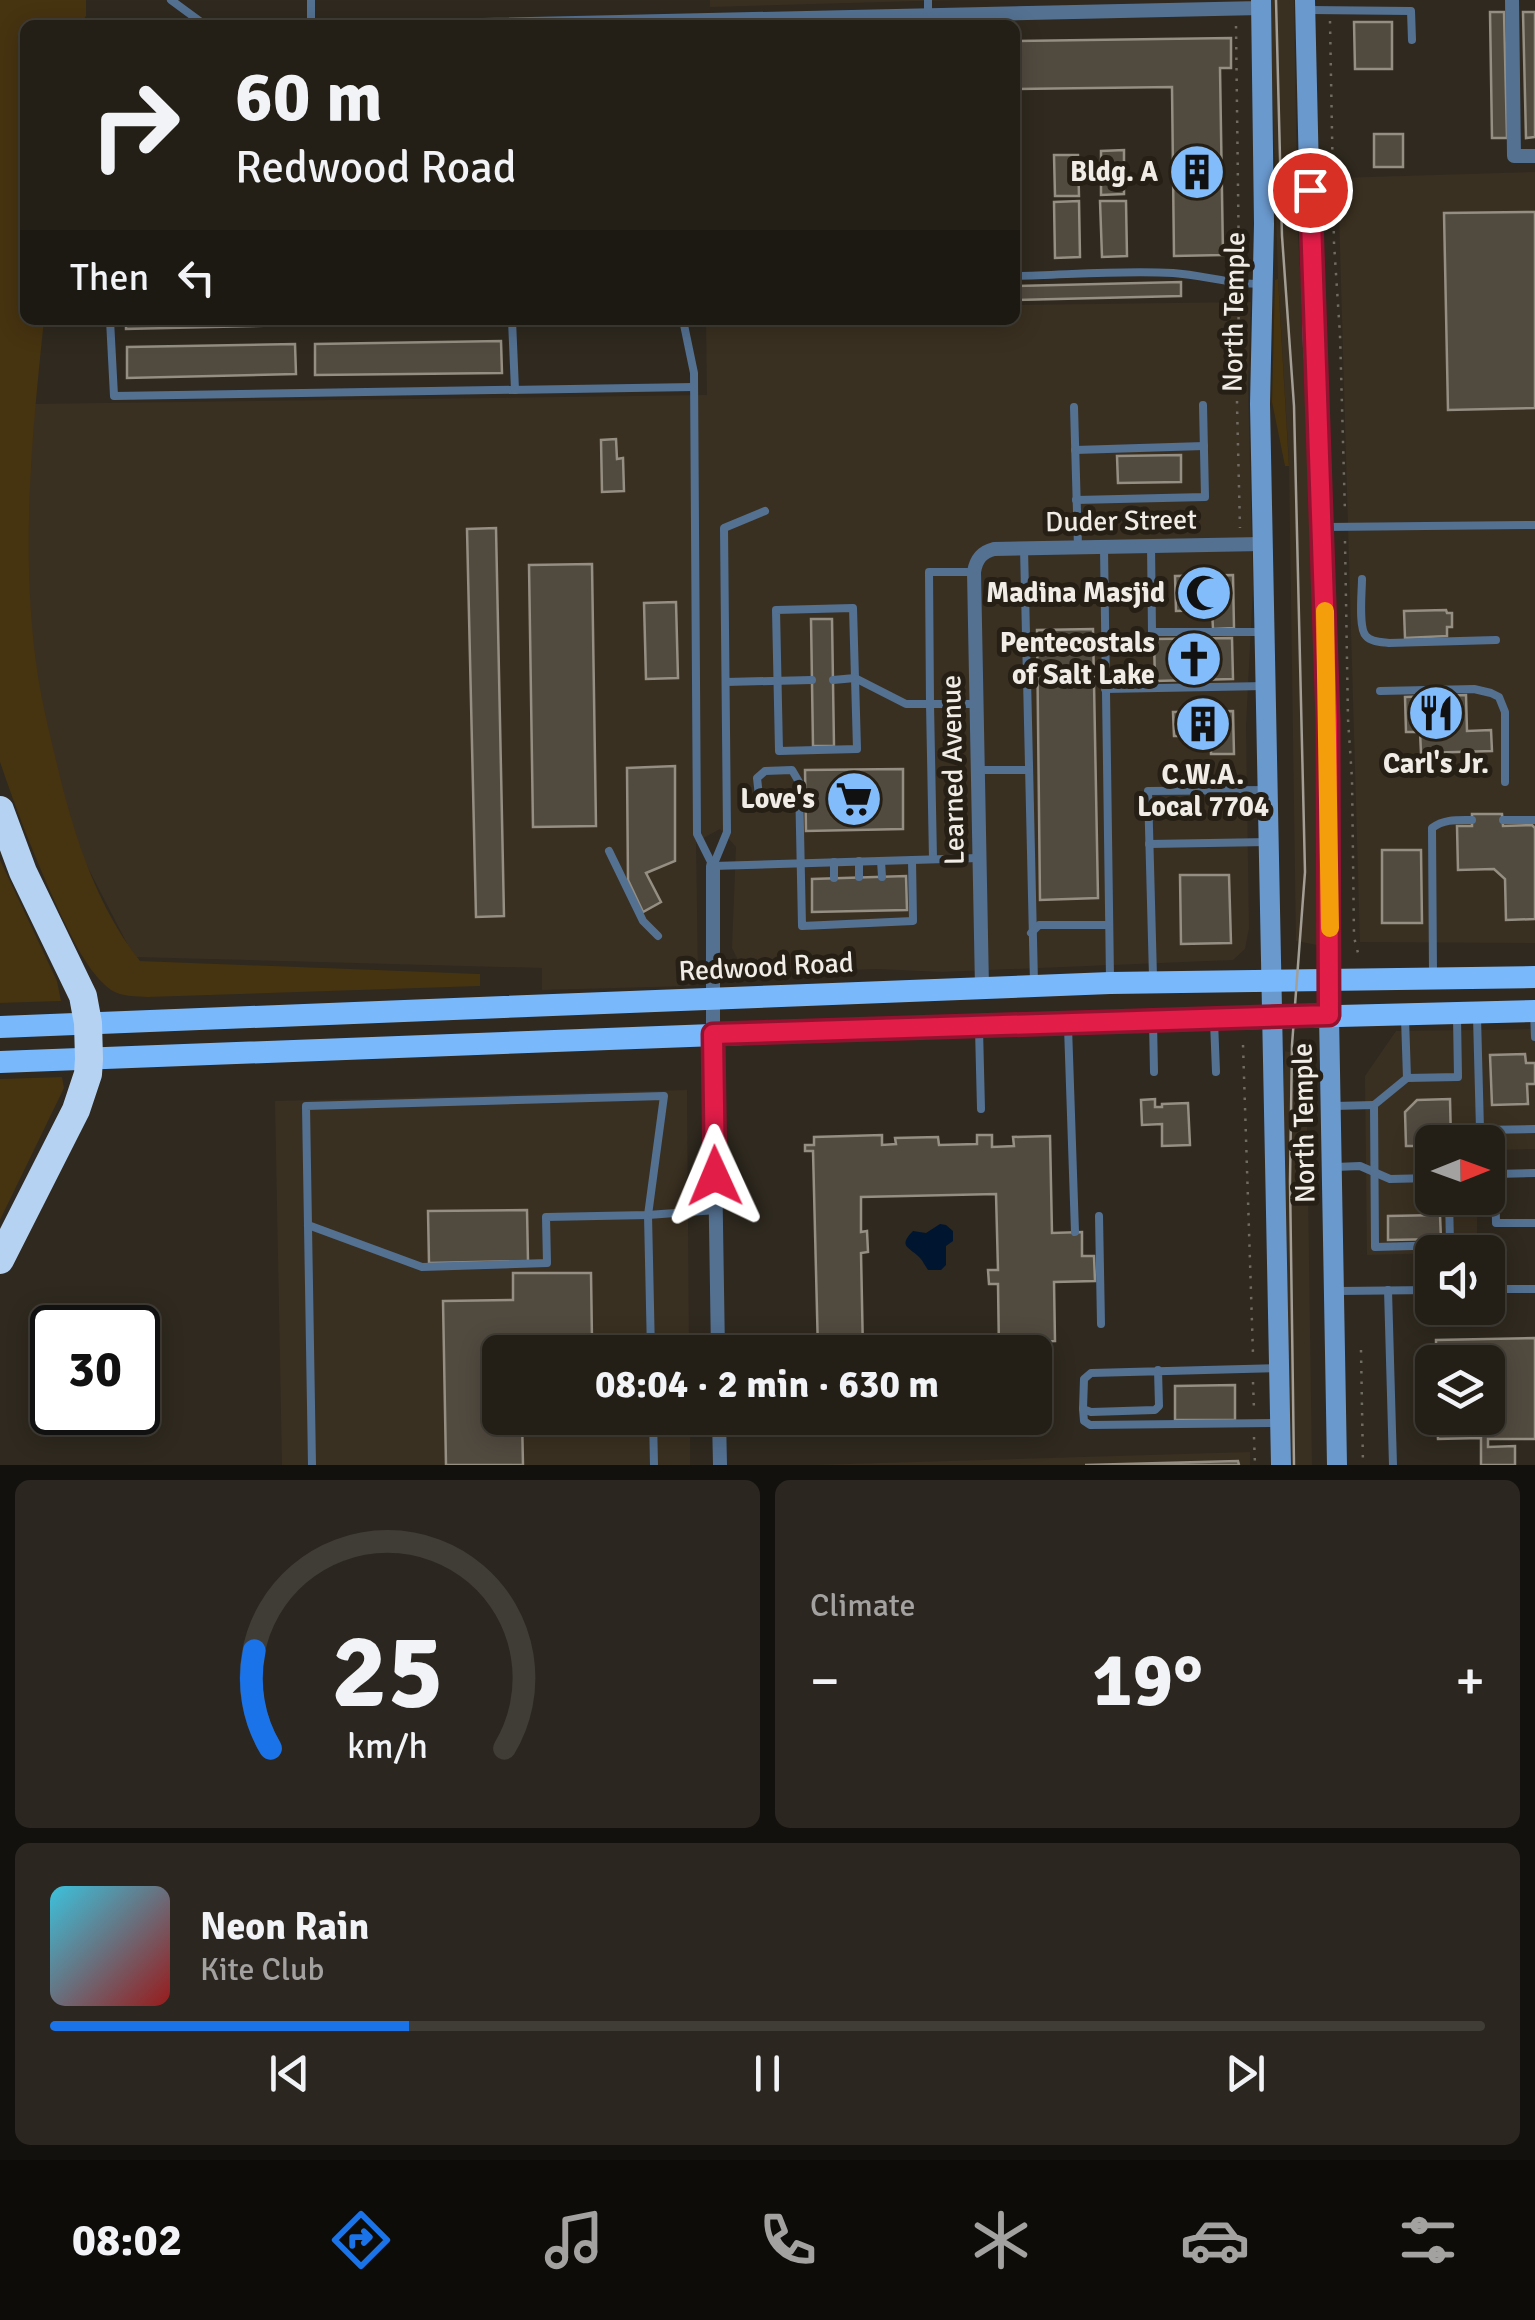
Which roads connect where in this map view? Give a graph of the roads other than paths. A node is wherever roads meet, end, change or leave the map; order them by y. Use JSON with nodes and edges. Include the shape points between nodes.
{"nodes":[{"id":1,"x":171,"y":0,"type":"edge"},
{"id":2,"x":1512,"y":0,"type":"edge"},
{"id":3,"x":1261,"y":4,"type":"edge"},
{"id":4,"x":1305,"y":5,"type":"edge"},
{"id":5,"x":928,"y":8,"type":"edge"},
{"id":6,"x":198,"y":20,"type":"edge"},
{"id":7,"x":775,"y":20,"type":"edge"},
{"id":8,"x":955,"y":20,"type":"edge"},
{"id":9,"x":1412,"y":40,"type":"dead end"},
{"id":10,"x":1535,"y":156,"type":"edge"},
{"id":11,"x":1020,"y":276,"type":"edge"},
{"id":12,"x":1263,"y":284,"type":"junction"},
{"id":13,"x":110,"y":325,"type":"edge"},
{"id":14,"x":512,"y":325,"type":"edge"},
{"id":15,"x":683,"y":325,"type":"edge"},
{"id":16,"x":694,"y":387,"type":"junction"},
{"id":17,"x":515,"y":390,"type":"junction"},
{"id":18,"x":1204,"y":405,"type":"dead end"},
{"id":19,"x":1074,"y":408,"type":"dead end"},
{"id":20,"x":1204,"y":446,"type":"junction"},
{"id":21,"x":1075,"y":450,"type":"junction"},
{"id":22,"x":1076,"y":500,"type":"junction"},
{"id":23,"x":766,"y":511,"type":"dead end"},
{"id":24,"x":1535,"y":525,"type":"edge"},
{"id":25,"x":1322,"y":527,"type":"junction"},
{"id":26,"x":1262,"y":544,"type":"junction"},
{"id":27,"x":1104,"y":546,"type":"junction"},
{"id":28,"x":1150,"y":546,"type":"junction"},
{"id":29,"x":1078,"y":547,"type":"junction"},
{"id":30,"x":1024,"y":548,"type":"junction"},
{"id":31,"x":982,"y":554,"type":"joint"},
{"id":32,"x":974,"y":572,"type":"junction"},
{"id":33,"x":1362,"y":579,"type":"dead end"},
{"id":34,"x":1264,"y":632,"type":"junction"},
{"id":35,"x":1496,"y":640,"type":"dead end"},
{"id":36,"x":856,"y":678,"type":"junction"},
{"id":37,"x":778,"y":680,"type":"junction"},
{"id":38,"x":812,"y":680,"type":"dead end"},
{"id":39,"x":833,"y":680,"type":"dead end"},
{"id":40,"x":726,"y":682,"type":"junction"},
{"id":41,"x":1265,"y":686,"type":"junction"},
{"id":42,"x":1105,"y":690,"type":"junction"},
{"id":43,"x":1380,"y":691,"type":"dead end"},
{"id":44,"x":930,"y":704,"type":"junction"},
{"id":45,"x":976,"y":704,"type":"junction"},
{"id":46,"x":978,"y":770,"type":"junction"},
{"id":47,"x":1028,"y":770,"type":"junction"},
{"id":48,"x":1505,"y":782,"type":"dead end"},
{"id":49,"x":1267,"y":790,"type":"junction"},
{"id":50,"x":759,"y":796,"type":"dead end"},
{"id":51,"x":0,"y":810,"type":"edge"},
{"id":52,"x":1472,"y":820,"type":"dead end"},
{"id":53,"x":1503,"y":820,"type":"dead end"},
{"id":54,"x":1535,"y":820,"type":"edge"},
{"id":55,"x":1268,"y":842,"type":"junction"},
{"id":56,"x":1149,"y":844,"type":"junction"},
{"id":57,"x":610,"y":851,"type":"dead end"},
{"id":58,"x":979,"y":858,"type":"junction"},
{"id":59,"x":933,"y":859,"type":"junction"},
{"id":60,"x":882,"y":860,"type":"junction"},
{"id":61,"x":912,"y":860,"type":"junction"},
{"id":62,"x":860,"y":861,"type":"junction"},
{"id":63,"x":834,"y":862,"type":"junction"},
{"id":64,"x":802,"y":864,"type":"junction"},
{"id":65,"x":713,"y":866,"type":"junction"},
{"id":66,"x":882,"y":877,"type":"dead end"},
{"id":67,"x":834,"y":878,"type":"dead end"},
{"id":68,"x":860,"y":878,"type":"dead end"},
{"id":69,"x":882,"y":910,"type":"dead end"},
{"id":70,"x":860,"y":911,"type":"dead end"},
{"id":71,"x":834,"y":912,"type":"dead end"},
{"id":72,"x":883,"y":922,"type":"junction"},
{"id":73,"x":860,"y":924,"type":"junction"},
{"id":74,"x":834,"y":925,"type":"junction"},
{"id":75,"x":1108,"y":925,"type":"junction"},
{"id":76,"x":1031,"y":934,"type":"junction"},
{"id":77,"x":658,"y":936,"type":"dead end"},
{"id":78,"x":1535,"y":977,"type":"edge"},
{"id":79,"x":1433,"y":978,"type":"junction"},
{"id":80,"x":1272,"y":980,"type":"junction"},
{"id":81,"x":1330,"y":981,"type":"junction"},
{"id":82,"x":1153,"y":982,"type":"junction"},
{"id":83,"x":1110,"y":983,"type":"junction"},
{"id":84,"x":1034,"y":986,"type":"junction"},
{"id":85,"x":982,"y":988,"type":"junction"},
{"id":86,"x":712,"y":1000,"type":"junction"},
{"id":87,"x":1534,"y":1010,"type":"edge"},
{"id":88,"x":1467,"y":1013,"type":"junction"},
{"id":89,"x":1405,"y":1014,"type":"junction"},
{"id":90,"x":1329,"y":1015,"type":"junction"},
{"id":91,"x":1273,"y":1016,"type":"junction"},
{"id":92,"x":1214,"y":1018,"type":"junction"},
{"id":93,"x":1153,"y":1020,"type":"junction"},
{"id":94,"x":1068,"y":1022,"type":"junction"},
{"id":95,"x":88,"y":1023,"type":"junction"},
{"id":96,"x":979,"y":1024,"type":"junction"},
{"id":97,"x":0,"y":1027,"type":"edge"},
{"id":98,"x":713,"y":1034,"type":"junction"},
{"id":99,"x":1535,"y":1038,"type":"edge"},
{"id":100,"x":89,"y":1058,"type":"junction"},
{"id":101,"x":0,"y":1062,"type":"edge"},
{"id":102,"x":1154,"y":1072,"type":"dead end"},
{"id":103,"x":1216,"y":1072,"type":"dead end"},
{"id":104,"x":1406,"y":1078,"type":"junction"},
{"id":105,"x":1374,"y":1105,"type":"junction"},
{"id":106,"x":1331,"y":1106,"type":"junction"},
{"id":107,"x":980,"y":1109,"type":"dead end"},
{"id":108,"x":1479,"y":1125,"type":"edge"},
{"id":109,"x":1535,"y":1129,"type":"edge"},
{"id":110,"x":1505,"y":1130,"type":"edge"},
{"id":111,"x":1332,"y":1167,"type":"junction"},
{"id":112,"x":1374,"y":1173,"type":"junction"},
{"id":113,"x":1535,"y":1173,"type":"edge"},
{"id":114,"x":1415,"y":1178,"type":"edge"},
{"id":115,"x":716,"y":1210,"type":"junction"},
{"id":116,"x":648,"y":1215,"type":"junction"},
{"id":117,"x":1449,"y":1215,"type":"edge"},
{"id":118,"x":1099,"y":1216,"type":"dead end"},
{"id":119,"x":1535,"y":1223,"type":"edge"},
{"id":120,"x":308,"y":1225,"type":"junction"},
{"id":121,"x":1074,"y":1232,"type":"dead end"},
{"id":122,"x":0,"y":1260,"type":"edge"},
{"id":123,"x":1505,"y":1289,"type":"edge"},
{"id":124,"x":1535,"y":1289,"type":"edge"},
{"id":125,"x":1334,"y":1290,"type":"junction"},
{"id":126,"x":1388,"y":1290,"type":"junction"},
{"id":127,"x":1415,"y":1290,"type":"edge"},
{"id":128,"x":1101,"y":1324,"type":"dead end"},
{"id":129,"x":651,"y":1335,"type":"edge"},
{"id":130,"x":718,"y":1335,"type":"edge"},
{"id":131,"x":1279,"y":1368,"type":"junction"},
{"id":132,"x":1158,"y":1370,"type":"junction"},
{"id":133,"x":1083,"y":1409,"type":"junction"},
{"id":134,"x":1280,"y":1423,"type":"junction"},
{"id":135,"x":653,"y":1435,"type":"edge"},
{"id":136,"x":719,"y":1435,"type":"edge"},
{"id":137,"x":312,"y":1465,"type":"edge"},
{"id":138,"x":654,"y":1465,"type":"edge"},
{"id":139,"x":720,"y":1465,"type":"edge"},
{"id":140,"x":1281,"y":1465,"type":"edge"},
{"id":141,"x":1337,"y":1465,"type":"edge"},
{"id":142,"x":1393,"y":1465,"type":"edge"}],
"edges":[{"from":1,"to":6,"type":"lane"},
{"from":2,"to":10,"type":"street","via":[[1514,156]]},
{"from":3,"to":8,"type":"street"},
{"from":3,"to":12,"type":"main road","name":"North Temple"},
{"from":4,"to":9,"type":"lane","via":[[1411,10]]},
{"from":4,"to":25,"type":"main road","name":"North Temple"},
{"from":5,"to":7,"type":"street"},
{"from":5,"to":8,"type":"street"},
{"from":11,"to":12,"type":"lane","via":[[1170,273]]},
{"from":12,"to":26,"type":"main road","name":"North Temple"},
{"from":13,"to":17,"type":"lane","via":[[114,396]]},
{"from":14,"to":17,"type":"lane"},
{"from":15,"to":16,"type":"lane"},
{"from":16,"to":17,"type":"lane"},
{"from":16,"to":65,"type":"lane","via":[[698,834]]},
{"from":18,"to":20,"type":"lane"},
{"from":19,"to":21,"type":"lane"},
{"from":20,"to":21,"type":"lane"},
{"from":20,"to":22,"type":"lane","via":[[1205,497]]},
{"from":21,"to":22,"type":"lane"},
{"from":22,"to":29,"type":"lane"},
{"from":23,"to":40,"type":"lane","via":[[724,528]]},
{"from":24,"to":25,"type":"lane"},
{"from":25,"to":81,"type":"main road","name":"North Temple"},
{"from":26,"to":28,"type":"street","name":"Duder Street"},
{"from":26,"to":34,"type":"main road","name":"North Temple"},
{"from":27,"to":28,"type":"street","name":"Duder Street"},
{"from":27,"to":29,"type":"street","name":"Duder Street"},
{"from":27,"to":42,"type":"lane"},
{"from":28,"to":34,"type":"lane","via":[[1152,632]]},
{"from":29,"to":30,"type":"street","name":"Duder Street"},
{"from":30,"to":31,"type":"street","name":"Duder Street"},
{"from":30,"to":47,"type":"lane"},
{"from":31,"to":32,"type":"street","name":"Learned Avenue"},
{"from":32,"to":44,"type":"lane","via":[[929,572]]},
{"from":32,"to":45,"type":"street","name":"Learned Avenue"},
{"from":33,"to":35,"type":"lane","via":[[1366,637],[1389,643]]},
{"from":34,"to":41,"type":"main road","name":"North Temple"},
{"from":36,"to":37,"type":"lane","via":[[853,608],[776,610]]},
{"from":36,"to":37,"type":"lane","via":[[857,749],[780,751]]},
{"from":36,"to":39,"type":"lane"},
{"from":36,"to":44,"type":"lane","via":[[906,704]]},
{"from":37,"to":38,"type":"lane"},
{"from":37,"to":40,"type":"lane"},
{"from":40,"to":65,"type":"lane","via":[[727,832]]},
{"from":41,"to":42,"type":"lane"},
{"from":41,"to":49,"type":"main road","name":"North Temple"},
{"from":42,"to":75,"type":"lane"},
{"from":43,"to":48,"type":"lane","via":[[1474,690],[1499,697]]},
{"from":44,"to":45,"type":"lane"},
{"from":44,"to":59,"type":"lane"},
{"from":45,"to":46,"type":"street","name":"Learned Avenue"},
{"from":46,"to":47,"type":"lane"},
{"from":46,"to":58,"type":"street","name":"Learned Avenue"},
{"from":47,"to":76,"type":"lane"},
{"from":49,"to":55,"type":"main road","name":"North Temple"},
{"from":49,"to":56,"type":"lane","via":[[1148,792]]},
{"from":50,"to":64,"type":"lane","via":[[757,778],[765,771],[792,770],[799,782]]},
{"from":51,"to":95,"type":"highway","via":[[83,996]]},
{"from":52,"to":79,"type":"lane","via":[[1432,828]]},
{"from":53,"to":54,"type":"lane"},
{"from":55,"to":56,"type":"lane"},
{"from":55,"to":80,"type":"main road","name":"North Temple"},
{"from":56,"to":82,"type":"lane"},
{"from":57,"to":77,"type":"lane","via":[[643,921]]},
{"from":58,"to":59,"type":"lane"},
{"from":58,"to":85,"type":"street","name":"Learned Avenue"},
{"from":59,"to":61,"type":"lane"},
{"from":60,"to":61,"type":"lane"},
{"from":60,"to":62,"type":"lane"},
{"from":60,"to":66,"type":"lane"},
{"from":61,"to":72,"type":"lane","via":[[913,921]]},
{"from":62,"to":63,"type":"lane"},
{"from":62,"to":68,"type":"lane"},
{"from":63,"to":64,"type":"lane"},
{"from":63,"to":67,"type":"lane"},
{"from":64,"to":65,"type":"lane"},
{"from":64,"to":74,"type":"lane","via":[[802,926]]},
{"from":65,"to":86,"type":"street"},
{"from":69,"to":72,"type":"lane"},
{"from":70,"to":73,"type":"lane"},
{"from":71,"to":74,"type":"lane"},
{"from":72,"to":73,"type":"lane"},
{"from":73,"to":74,"type":"lane"},
{"from":75,"to":76,"type":"lane","via":[[1039,925]]},
{"from":75,"to":83,"type":"lane"},
{"from":76,"to":84,"type":"lane"},
{"from":78,"to":79,"type":"main road","name":"Redwood Road"},
{"from":79,"to":81,"type":"main road","name":"Redwood Road"},
{"from":80,"to":81,"type":"main road","name":"Redwood Road"},
{"from":80,"to":82,"type":"main road","name":"Redwood Road"},
{"from":80,"to":91,"type":"main road","name":"North Temple"},
{"from":81,"to":90,"type":"main road","name":"North Temple"},
{"from":82,"to":83,"type":"main road","name":"Redwood Road"},
{"from":83,"to":84,"type":"main road","name":"Redwood Road"},
{"from":84,"to":85,"type":"main road","name":"Redwood Road"},
{"from":85,"to":86,"type":"main road","name":"Redwood Road"},
{"from":86,"to":95,"type":"main road","name":"Redwood Road"},
{"from":86,"to":98,"type":"street"},
{"from":87,"to":88,"type":"main road"},
{"from":87,"to":99,"type":"lane"},
{"from":88,"to":89,"type":"main road"},
{"from":88,"to":104,"type":"lane","via":[[1458,1077]]},
{"from":88,"to":108,"type":"lane"},
{"from":89,"to":90,"type":"main road"},
{"from":89,"to":104,"type":"lane"},
{"from":90,"to":91,"type":"main road"},
{"from":90,"to":106,"type":"main road","name":"North Temple"},
{"from":91,"to":92,"type":"main road"},
{"from":91,"to":131,"type":"main road","name":"North Temple"},
{"from":92,"to":93,"type":"main road"},
{"from":92,"to":103,"type":"lane"},
{"from":93,"to":94,"type":"main road"},
{"from":93,"to":102,"type":"lane"},
{"from":94,"to":96,"type":"main road"},
{"from":94,"to":121,"type":"lane"},
{"from":95,"to":97,"type":"main road","name":"Redwood Road"},
{"from":95,"to":100,"type":"highway"},
{"from":96,"to":98,"type":"main road"},
{"from":96,"to":107,"type":"lane"},
{"from":98,"to":100,"type":"main road"},
{"from":98,"to":115,"type":"street"},
{"from":100,"to":101,"type":"main road"},
{"from":100,"to":122,"type":"highway","via":[[76,1110]]},
{"from":104,"to":105,"type":"lane"},
{"from":105,"to":106,"type":"lane"},
{"from":105,"to":112,"type":"lane"},
{"from":106,"to":111,"type":"main road","name":"North Temple"},
{"from":109,"to":110,"type":"lane"},
{"from":111,"to":112,"type":"lane"},
{"from":111,"to":125,"type":"main road","name":"North Temple"},
{"from":112,"to":114,"type":"lane"},
{"from":112,"to":117,"type":"lane","via":[[1376,1247],[1450,1246]]},
{"from":113,"to":119,"type":"lane","via":[[1495,1174],[1496,1224]]},
{"from":115,"to":116,"type":"lane"},
{"from":115,"to":130,"type":"street"},
{"from":116,"to":120,"type":"lane","via":[[546,1217],[547,1263],[440,1267],[422,1267]]},
{"from":116,"to":120,"type":"lane","via":[[664,1096],[306,1106]]},
{"from":116,"to":129,"type":"lane"},
{"from":118,"to":128,"type":"lane"},
{"from":120,"to":137,"type":"lane"},
{"from":123,"to":124,"type":"lane"},
{"from":125,"to":126,"type":"lane"},
{"from":125,"to":141,"type":"main road","name":"North Temple"},
{"from":126,"to":127,"type":"lane"},
{"from":126,"to":142,"type":"lane"},
{"from":131,"to":132,"type":"lane"},
{"from":131,"to":134,"type":"main road","name":"North Temple"},
{"from":132,"to":133,"type":"lane","via":[[1092,1373],[1084,1378]]},
{"from":132,"to":133,"type":"lane","via":[[1155,1410]]},
{"from":133,"to":134,"type":"lane","via":[[1090,1425]]},
{"from":134,"to":140,"type":"main road","name":"North Temple"},
{"from":135,"to":138,"type":"lane"},
{"from":136,"to":139,"type":"street"}]}
